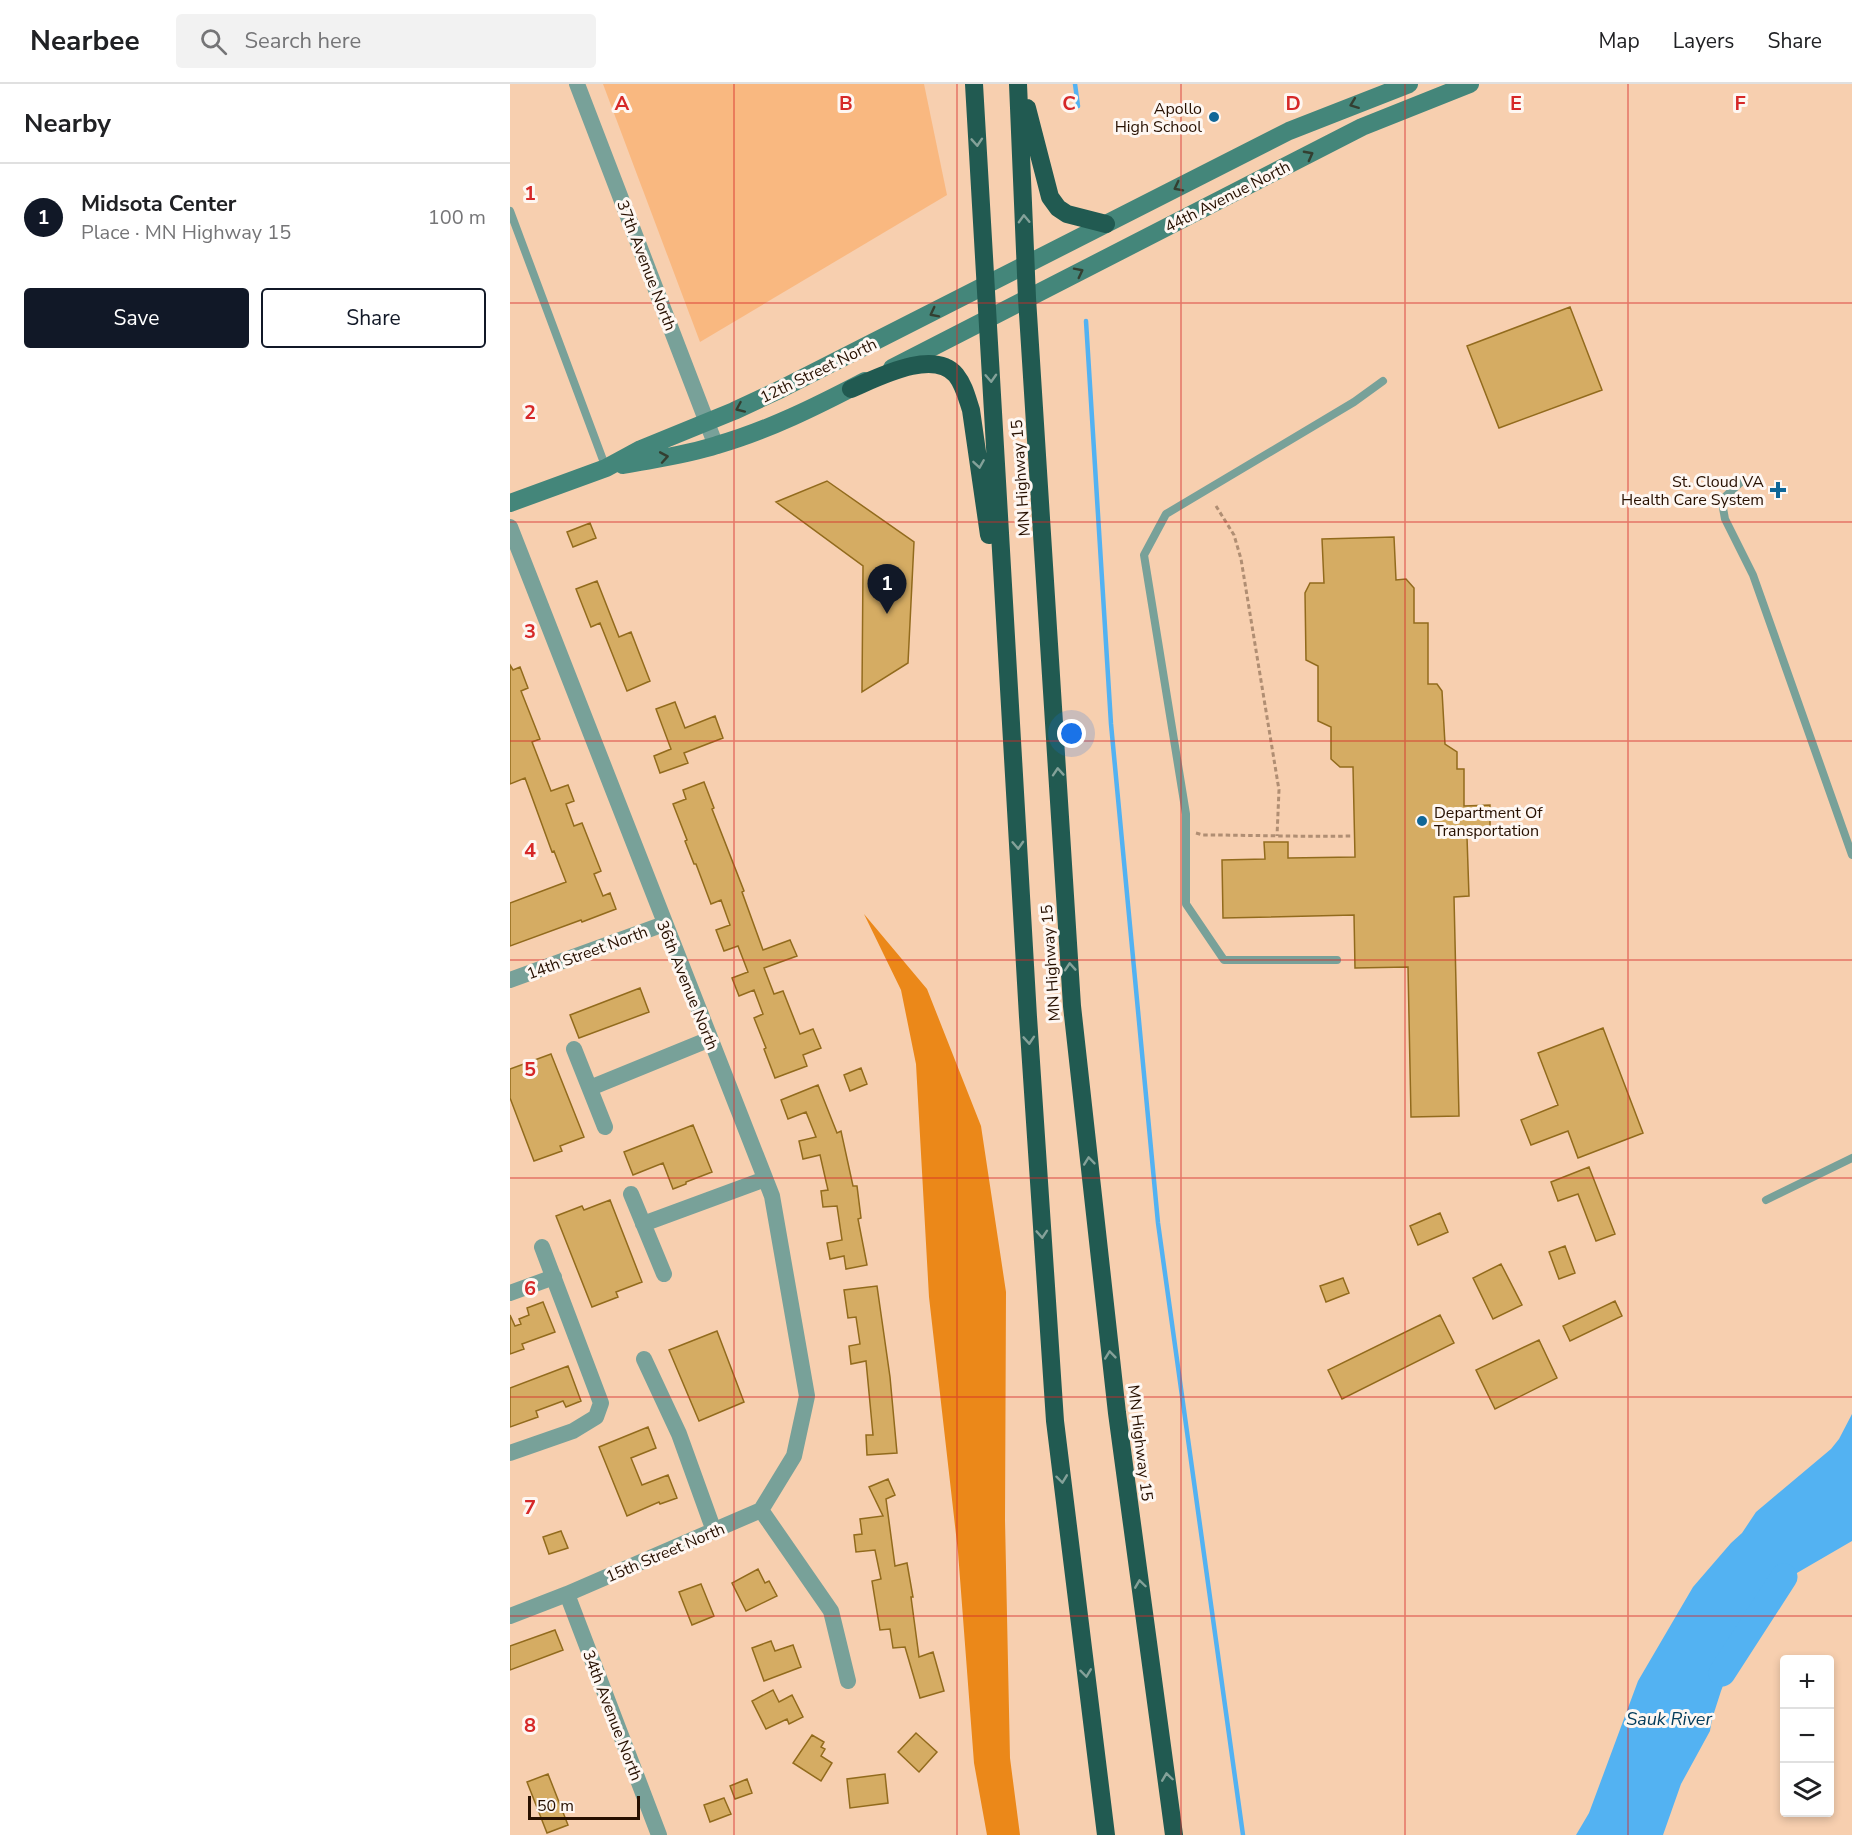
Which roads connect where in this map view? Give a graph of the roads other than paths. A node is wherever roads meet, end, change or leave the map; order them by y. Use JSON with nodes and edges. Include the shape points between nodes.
{"nodes":[{"id":1,"x":577,"y":84,"type":"edge"},
{"id":2,"x":974,"y":84,"type":"edge"},
{"id":3,"x":1020,"y":84,"type":"edge"},
{"id":4,"x":1409,"y":84,"type":"edge"},
{"id":5,"x":1470,"y":84,"type":"edge"},
{"id":6,"x":510,"y":211,"type":"edge"},
{"id":7,"x":1106,"y":224,"type":"junction"},
{"id":8,"x":1027,"y":265,"type":"junction"},
{"id":9,"x":986,"y":286,"type":"junction"},
{"id":10,"x":1027,"y":298,"type":"junction"},
{"id":11,"x":988,"y":319,"type":"junction"},
{"id":12,"x":1383,"y":381,"type":"dead end"},
{"id":13,"x":851,"y":389,"type":"junction"},
{"id":14,"x":707,"y":422,"type":"junction"},
{"id":15,"x":716,"y":446,"type":"junction"},
{"id":16,"x":606,"y":468,"type":"junction"},
{"id":17,"x":1743,"y":480,"type":"dead end"},
{"id":18,"x":510,"y":503,"type":"edge"},
{"id":19,"x":510,"y":527,"type":"edge"},
{"id":20,"x":1010,"y":696,"type":"junction"},
{"id":21,"x":1852,"y":855,"type":"edge"},
{"id":22,"x":664,"y":924,"type":"junction"},
{"id":23,"x":1337,"y":960,"type":"dead end"},
{"id":24,"x":510,"y":980,"type":"edge"},
{"id":25,"x":710,"y":1039,"type":"junction"},
{"id":26,"x":574,"y":1049,"type":"dead end"},
{"id":27,"x":590,"y":1088,"type":"junction"},
{"id":28,"x":605,"y":1127,"type":"dead end"},
{"id":29,"x":1852,"y":1158,"type":"edge"},
{"id":30,"x":765,"y":1179,"type":"junction"},
{"id":31,"x":631,"y":1194,"type":"dead end"},
{"id":32,"x":1766,"y":1200,"type":"dead end"},
{"id":33,"x":643,"y":1224,"type":"junction"},
{"id":34,"x":542,"y":1247,"type":"dead end"},
{"id":35,"x":664,"y":1274,"type":"dead end"},
{"id":36,"x":554,"y":1277,"type":"junction"},
{"id":37,"x":510,"y":1293,"type":"edge"},
{"id":38,"x":644,"y":1359,"type":"dead end"},
{"id":39,"x":510,"y":1453,"type":"edge"},
{"id":40,"x":761,"y":1510,"type":"junction"},
{"id":41,"x":714,"y":1531,"type":"junction"},
{"id":42,"x":567,"y":1594,"type":"junction"},
{"id":43,"x":510,"y":1616,"type":"edge"},
{"id":44,"x":848,"y":1681,"type":"dead end"},
{"id":45,"x":659,"y":1835,"type":"edge"},
{"id":46,"x":1107,"y":1835,"type":"edge"},
{"id":47,"x":1174,"y":1835,"type":"edge"}],
"edges":[{"from":1,"to":14,"type":"street","name":"37th Avenue North"},
{"from":2,"to":9,"type":"highway","name":"MN Highway 15","one_way":true},
{"from":3,"to":7,"type":"highway","via":[[1050,196],[1067,214]]},
{"from":8,"to":3,"type":"highway","name":"MN Highway 15","one_way":true},
{"from":4,"to":7,"type":"main road","name":"44th Avenue North","one_way":true,"via":[[1289,131]]},
{"from":10,"to":5,"type":"main road","name":"44th Avenue North","one_way":true,"via":[[1362,127]]},
{"from":6,"to":16,"type":"lane"},
{"from":7,"to":8,"type":"main road","name":"44th Avenue North"},
{"from":8,"to":9,"type":"main road","name":"12th Street North"},
{"from":8,"to":10,"type":"highway","name":"MN Highway 15"},
{"from":9,"to":11,"type":"highway","name":"MN Highway 15"},
{"from":9,"to":14,"type":"main road","name":"12th Street North","one_way":true},
{"from":10,"to":11,"type":"main road","name":"44th Avenue North"},
{"from":47,"to":10,"type":"highway","name":"MN Highway 15","one_way":true,"via":[[1117,1413],[1072,1005]]},
{"from":11,"to":13,"type":"main road","name":"12th Street North"},
{"from":11,"to":20,"type":"highway","name":"MN Highway 15","one_way":true},
{"from":12,"to":23,"type":"lane","via":[[1166,514],[1144,555],[1185,811],[1186,904],[1224,960]]},
{"from":13,"to":15,"type":"main road","name":"12th Street North"},
{"from":13,"to":20,"type":"highway","one_way":true,"via":[[906,366],[924,364],[948,368],[965,391],[982,480]]},
{"from":14,"to":15,"type":"street","name":"37th Avenue North"},
{"from":14,"to":16,"type":"main road","name":"12th Street North"},
{"from":16,"to":15,"type":"main road","name":"12th Street North","one_way":true},
{"from":16,"to":18,"type":"main road","name":"12th Street North"},
{"from":17,"to":21,"type":"lane","via":[[1726,496],[1725,519],[1753,575]]},
{"from":19,"to":22,"type":"street","name":"36th Avenue North"},
{"from":20,"to":46,"type":"highway","name":"MN Highway 15","one_way":true,"via":[[1055,1421]]},
{"from":22,"to":24,"type":"street","name":"14th Street North"},
{"from":22,"to":25,"type":"street","name":"36th Avenue North"},
{"from":25,"to":27,"type":"street"},
{"from":25,"to":30,"type":"street","name":"36th Avenue North"},
{"from":26,"to":27,"type":"street"},
{"from":27,"to":28,"type":"street"},
{"from":29,"to":32,"type":"lane"},
{"from":30,"to":33,"type":"street"},
{"from":30,"to":40,"type":"street","name":"36th Avenue North","via":[[807,1396],[794,1456]]},
{"from":31,"to":33,"type":"street"},
{"from":33,"to":35,"type":"street"},
{"from":34,"to":36,"type":"street"},
{"from":36,"to":37,"type":"street"},
{"from":36,"to":39,"type":"street","via":[[601,1402],[596,1417],[573,1431]]},
{"from":38,"to":41,"type":"street","via":[[679,1434]]},
{"from":40,"to":41,"type":"street","name":"15th Street North"},
{"from":40,"to":44,"type":"street","via":[[831,1611]]},
{"from":41,"to":42,"type":"street","name":"15th Street North"},
{"from":42,"to":43,"type":"street","name":"15th Street North"},
{"from":42,"to":45,"type":"street","name":"34th Avenue North"}]}
